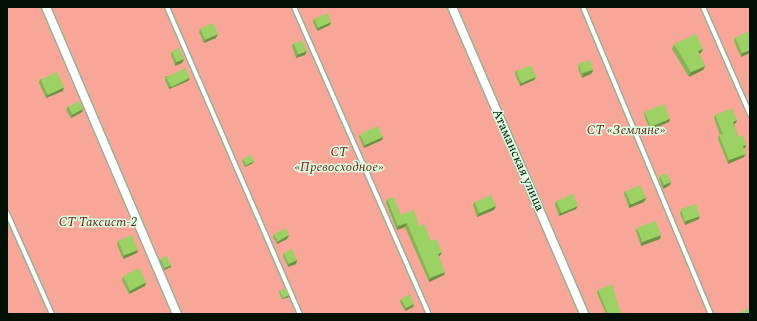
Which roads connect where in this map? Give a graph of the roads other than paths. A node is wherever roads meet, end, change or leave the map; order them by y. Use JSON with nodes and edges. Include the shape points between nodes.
{"nodes":[{"id":1,"x":46,"y":7,"type":"edge"},
{"id":2,"x":167,"y":7,"type":"edge"},
{"id":3,"x":294,"y":7,"type":"edge"},
{"id":4,"x":452,"y":7,"type":"edge"},
{"id":5,"x":583,"y":7,"type":"edge"},
{"id":6,"x":703,"y":7,"type":"edge"},
{"id":7,"x":750,"y":114,"type":"edge"},
{"id":8,"x":7,"y":214,"type":"edge"},
{"id":9,"x":52,"y":314,"type":"edge"},
{"id":10,"x":177,"y":314,"type":"edge"},
{"id":11,"x":300,"y":314,"type":"edge"},
{"id":12,"x":429,"y":314,"type":"edge"},
{"id":13,"x":584,"y":314,"type":"edge"},
{"id":14,"x":711,"y":314,"type":"edge"}],
"edges":[{"from":1,"to":10,"type":"street"},
{"from":2,"to":11,"type":"lane"},
{"from":3,"to":12,"type":"lane"},
{"from":4,"to":13,"type":"street","name":"Атаманская улица"},
{"from":5,"to":14,"type":"lane"},
{"from":6,"to":7,"type":"lane"},
{"from":8,"to":9,"type":"lane"}]}
